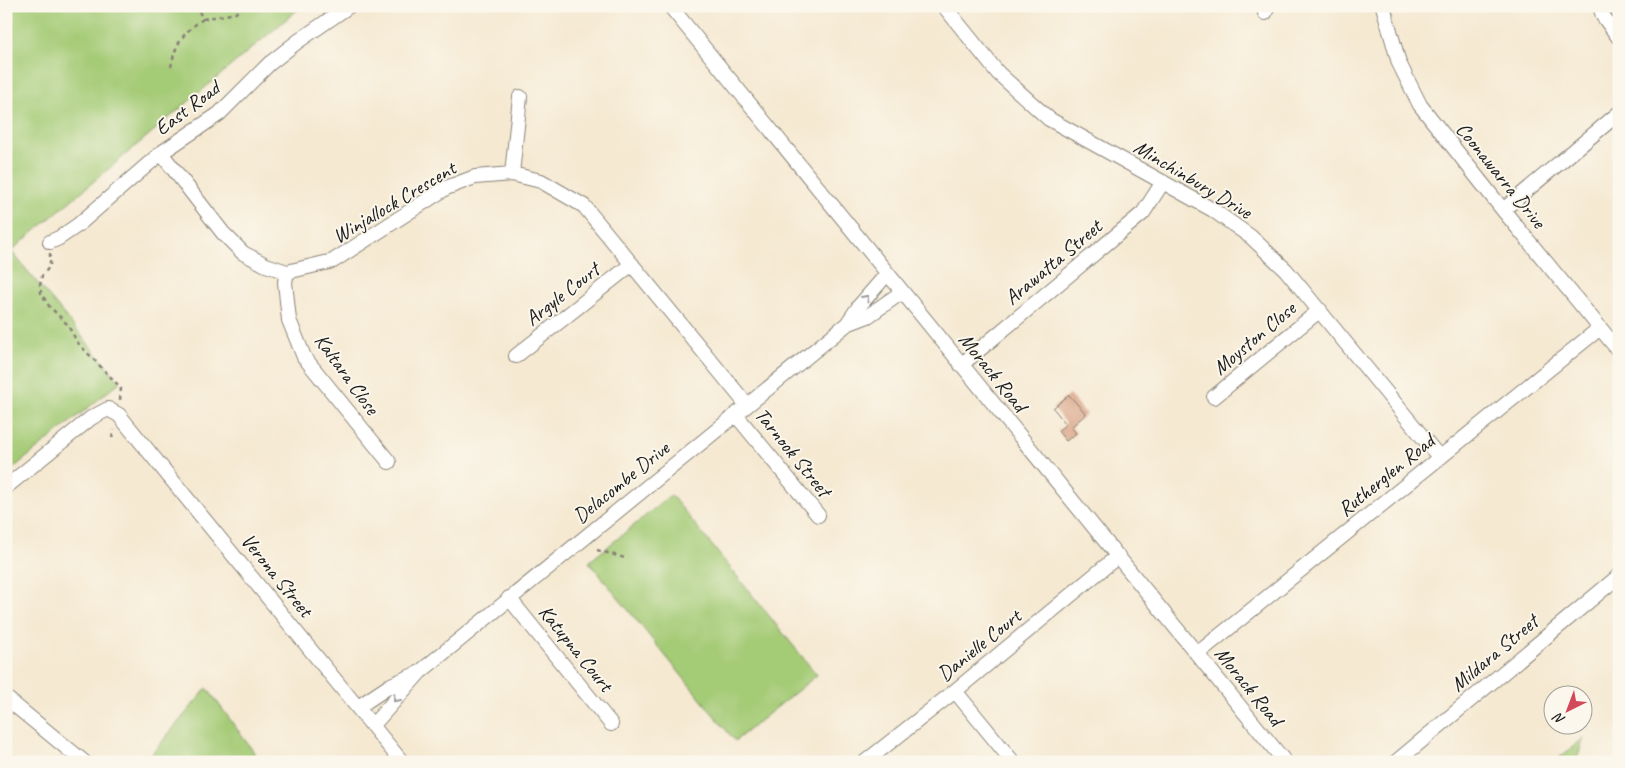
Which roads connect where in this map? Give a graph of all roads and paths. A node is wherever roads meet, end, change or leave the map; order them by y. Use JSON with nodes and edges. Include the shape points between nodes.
{"nodes":[{"id":1,"x":196,"y":6,"type":"edge"},
{"id":2,"x":240,"y":6,"type":"edge"},
{"id":3,"x":349,"y":6,"type":"edge"},
{"id":4,"x":670,"y":6,"type":"edge"},
{"id":5,"x":944,"y":6,"type":"edge"},
{"id":6,"x":1382,"y":6,"type":"edge"},
{"id":7,"x":1600,"y":6,"type":"edge"},
{"id":8,"x":203,"y":19,"type":"junction"},
{"id":9,"x":1619,"y":38,"type":"edge"},
{"id":10,"x":171,"y":67,"type":"dead end"},
{"id":11,"x":520,"y":97,"type":"dead end"},
{"id":12,"x":1619,"y":113,"type":"edge"},
{"id":13,"x":161,"y":154,"type":"junction"},
{"id":14,"x":512,"y":174,"type":"junction"},
{"id":15,"x":1163,"y":182,"type":"junction"},
{"id":16,"x":1503,"y":210,"type":"junction"},
{"id":17,"x":50,"y":242,"type":"joint"},
{"id":18,"x":632,"y":264,"type":"junction"},
{"id":19,"x":287,"y":272,"type":"junction"},
{"id":20,"x":887,"y":274,"type":"junction"},
{"id":21,"x":902,"y":292,"type":"junction"},
{"id":22,"x":1320,"y":310,"type":"junction"},
{"id":23,"x":847,"y":324,"type":"junction"},
{"id":24,"x":1600,"y":328,"type":"junction"},
{"id":25,"x":1619,"y":351,"type":"edge"},
{"id":26,"x":516,"y":356,"type":"dead end"},
{"id":27,"x":961,"y":364,"type":"junction"},
{"id":28,"x":1214,"y":397,"type":"dead end"},
{"id":29,"x":747,"y":406,"type":"junction"},
{"id":30,"x":119,"y":415,"type":"junction"},
{"id":31,"x":736,"y":415,"type":"junction"},
{"id":32,"x":1439,"y":457,"type":"junction"},
{"id":33,"x":389,"y":462,"type":"dead end"},
{"id":34,"x":6,"y":487,"type":"edge"},
{"id":35,"x":818,"y":515,"type":"dead end"},
{"id":36,"x":597,"y":550,"type":"dead end"},
{"id":37,"x":1118,"y":556,"type":"junction"},
{"id":38,"x":625,"y":558,"type":"dead end"},
{"id":39,"x":1619,"y":576,"type":"edge"},
{"id":40,"x":510,"y":598,"type":"junction"},
{"id":41,"x":1197,"y":654,"type":"junction"},
{"id":42,"x":420,"y":672,"type":"junction"},
{"id":43,"x":955,"y":691,"type":"junction"},
{"id":44,"x":6,"y":698,"type":"edge"},
{"id":45,"x":358,"y":707,"type":"junction"},
{"id":46,"x":611,"y":724,"type":"dead end"},
{"id":47,"x":373,"y":726,"type":"junction"},
{"id":48,"x":84,"y":762,"type":"edge"},
{"id":49,"x":402,"y":762,"type":"edge"},
{"id":50,"x":865,"y":762,"type":"edge"},
{"id":51,"x":1013,"y":762,"type":"edge"},
{"id":52,"x":1285,"y":762,"type":"edge"},
{"id":53,"x":1396,"y":762,"type":"edge"}],
"edges":[{"from":1,"to":8,"type":"path"},
{"from":2,"to":8,"type":"path","via":[[236,14]]},
{"from":3,"to":13,"type":"street","name":"East Road","via":[[269,64],[219,114]]},
{"from":4,"to":20,"type":"street","name":"Morack Road"},
{"from":5,"to":15,"type":"street","name":"Minchinbury Drive","via":[[998,73],[1049,119]]},
{"from":6,"to":16,"type":"street","name":"Coonawarra Drive","via":[[1398,62],[1420,105]]},
{"from":7,"to":9,"type":"street","via":[[1603,16]]},
{"from":8,"to":10,"type":"path","via":[[179,40]]},
{"from":11,"to":14,"type":"street"},
{"from":12,"to":16,"type":"street"},
{"from":13,"to":17,"type":"street","name":"East Road","via":[[78,225]]},
{"from":13,"to":19,"type":"street","via":[[223,233],[243,253]]},
{"from":14,"to":18,"type":"street","name":"Winjallock Crescent","via":[[540,181],[584,206]]},
{"from":14,"to":19,"type":"street","name":"Winjallock Crescent","via":[[475,177],[446,188],[333,261]]},
{"from":15,"to":22,"type":"street","name":"Minchinbury Drive","via":[[1213,210],[1250,236],[1286,270]]},
{"from":15,"to":27,"type":"street","name":"Arawatta Street","via":[[1143,213]]},
{"from":16,"to":24,"type":"street","name":"Coonawarra Drive"},
{"from":17,"to":30,"type":"path","via":[[50,266],[42,276],[41,293],[78,343],[121,388]]},
{"from":18,"to":26,"type":"street","name":"Argyle Court"},
{"from":18,"to":29,"type":"street","name":"Winjallock Crescent"},
{"from":19,"to":33,"type":"street","name":"Kaltara Close","via":[[289,320],[304,357]]},
{"from":20,"to":21,"type":"street","name":"Morack Road"},
{"from":23,"to":20,"type":"street","name":"Delacombe Drive","one_way":true},
{"from":21,"to":23,"type":"street","name":"Delacombe Drive","via":[[868,316]]},
{"from":21,"to":27,"type":"street","name":"Morack Road"},
{"from":22,"to":28,"type":"street","name":"Moyston Close"},
{"from":22,"to":32,"type":"street","name":"Minchinbury Drive"},
{"from":23,"to":29,"type":"street","name":"Delacombe Drive"},
{"from":24,"to":25,"type":"street","name":"Coonawarra Drive"},
{"from":24,"to":32,"type":"street","name":"Rutherglen Road"},
{"from":27,"to":37,"type":"street","name":"Morack Road"},
{"from":29,"to":31,"type":"street","name":"Delacombe Drive"},
{"from":30,"to":34,"type":"street","via":[[108,409],[91,418]]},
{"from":30,"to":45,"type":"street","name":"Verona Street"},
{"from":31,"to":35,"type":"street","name":"Tarnook Street"},
{"from":31,"to":40,"type":"street","name":"Delacombe Drive"},
{"from":32,"to":41,"type":"street","name":"Rutherglen Road"},
{"from":36,"to":38,"type":"path"},
{"from":37,"to":41,"type":"street","name":"Morack Road"},
{"from":37,"to":43,"type":"street","name":"Danielle Court"},
{"from":39,"to":53,"type":"street","name":"Mildara Street"},
{"from":40,"to":42,"type":"street","name":"Delacombe Drive"},
{"from":40,"to":46,"type":"street","name":"Katupna Court"},
{"from":41,"to":52,"type":"street","name":"Morack Road"},
{"from":42,"to":45,"type":"street","name":"Delacombe Drive","via":[[391,685]]},
{"from":42,"to":47,"type":"street","name":"Delacombe Drive","one_way":true},
{"from":43,"to":50,"type":"street","name":"Danielle Court"},
{"from":43,"to":51,"type":"street"},
{"from":44,"to":48,"type":"street"},
{"from":45,"to":47,"type":"street","name":"Verona Street"},
{"from":47,"to":49,"type":"street","name":"Verona Street"}]}
